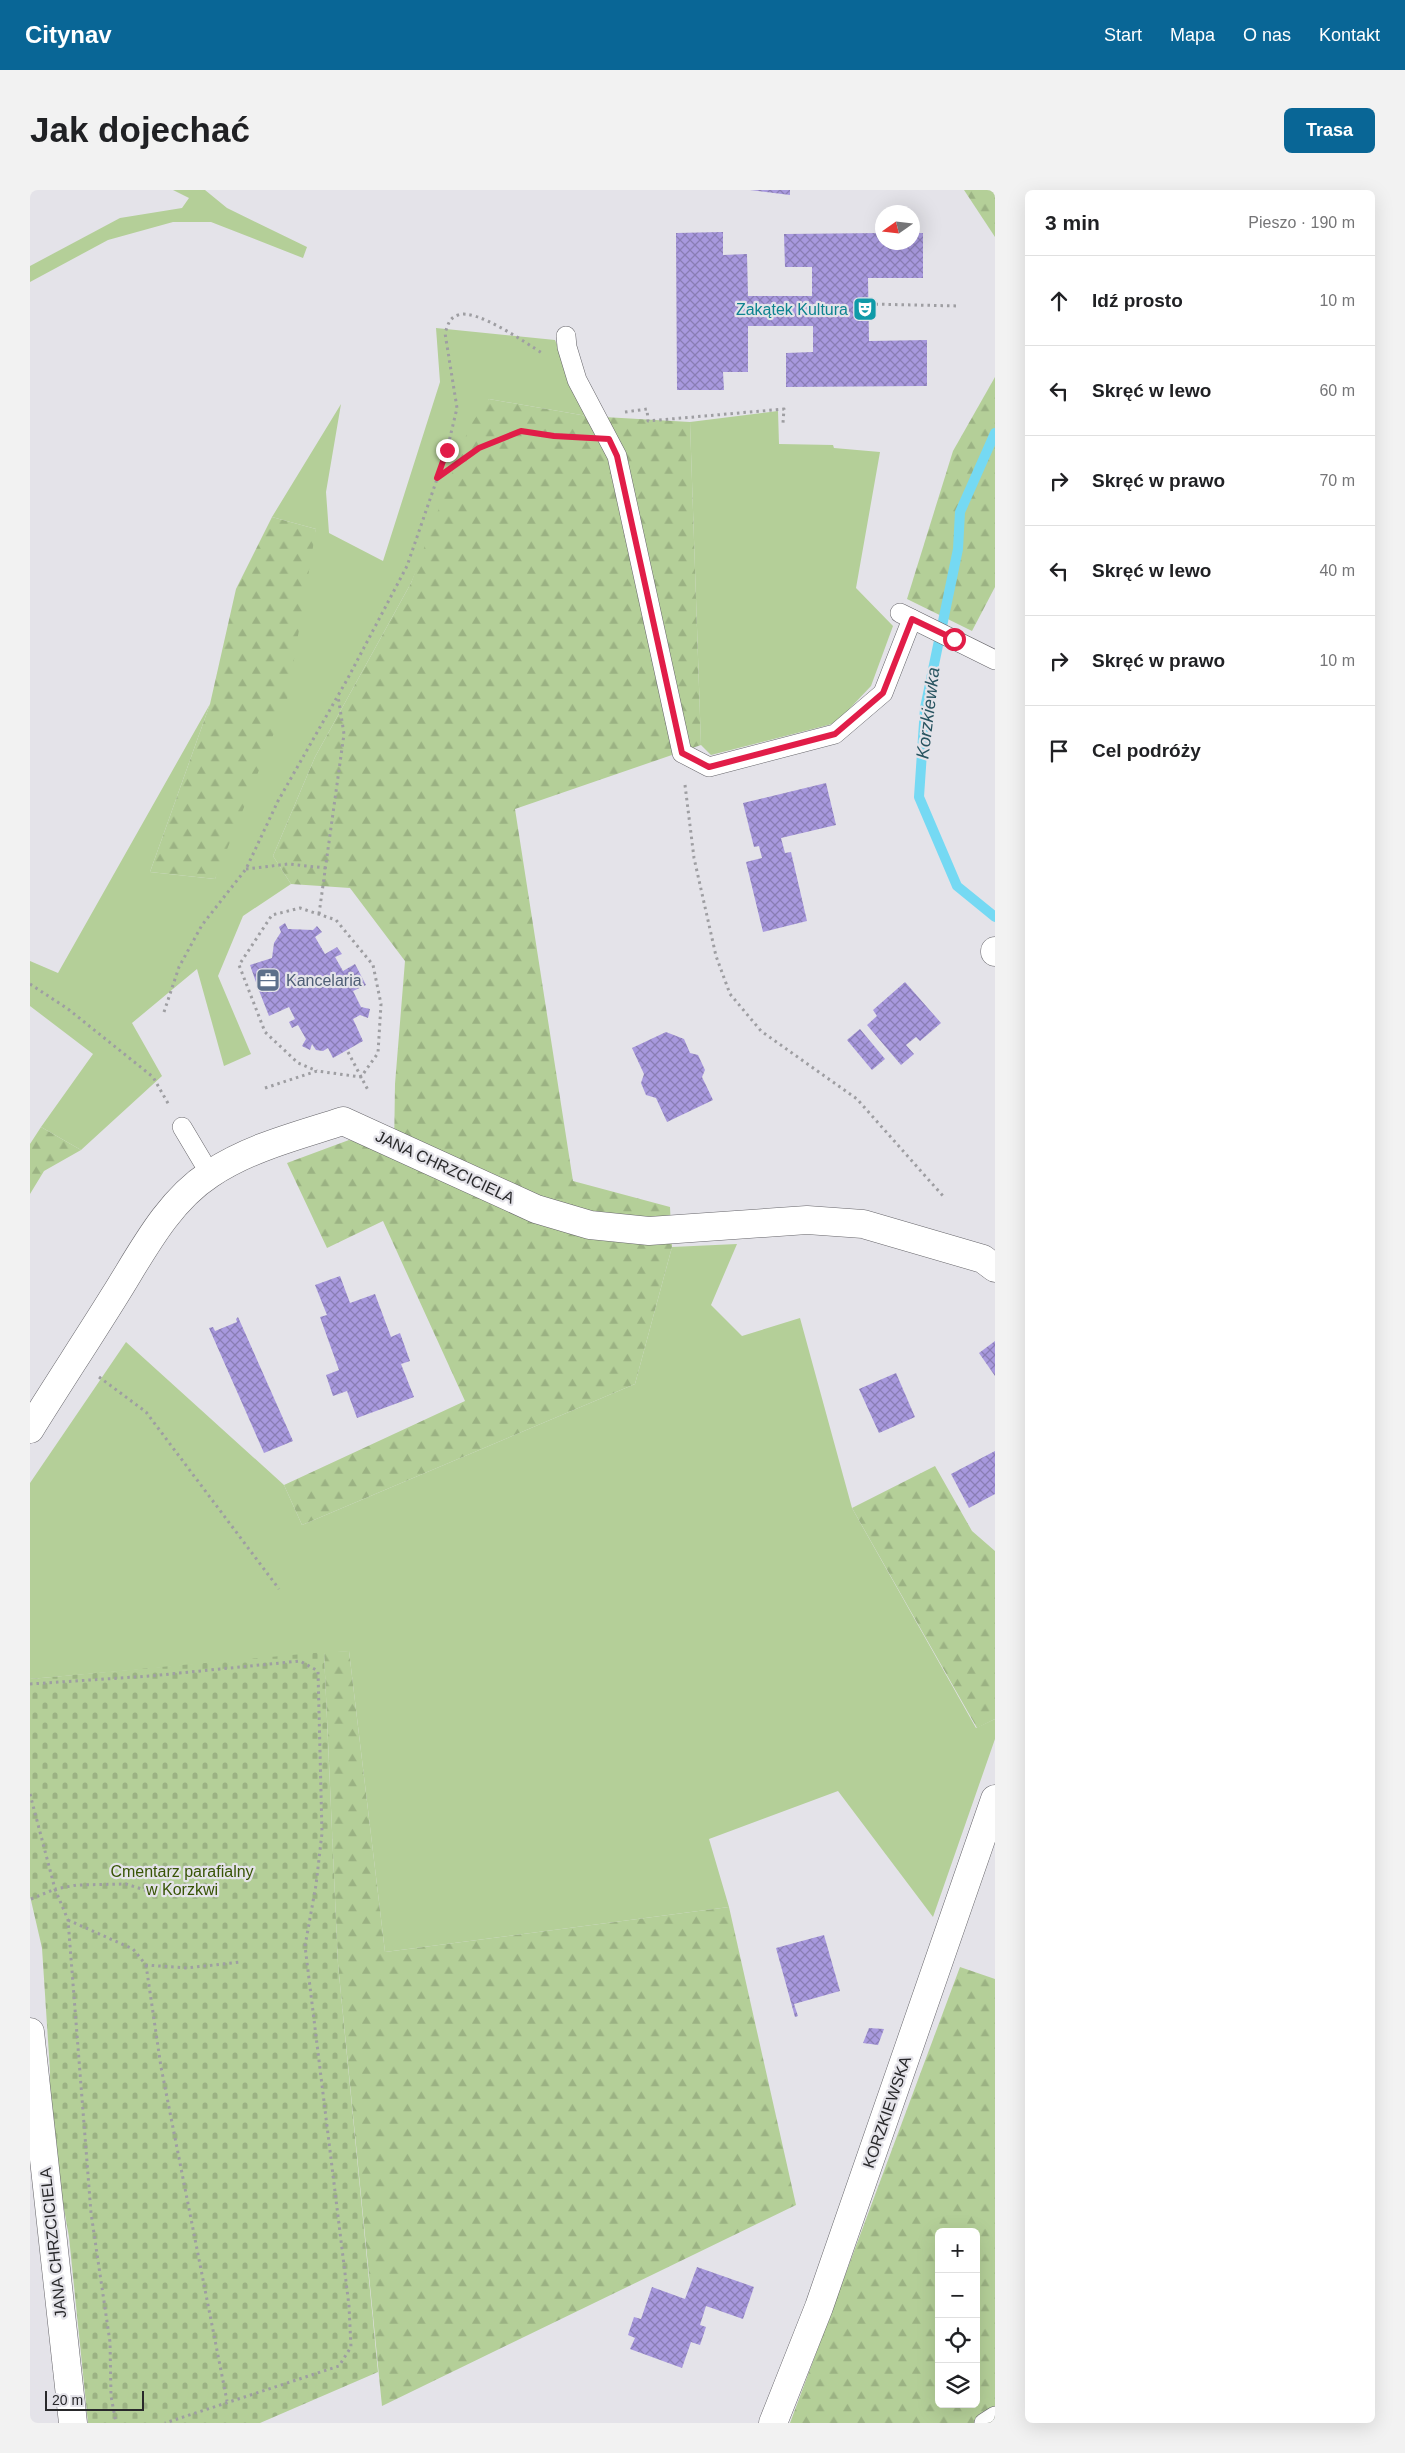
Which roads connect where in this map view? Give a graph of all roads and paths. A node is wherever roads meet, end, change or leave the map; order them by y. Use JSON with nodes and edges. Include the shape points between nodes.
{"nodes":[{"id":1,"x":869,"y":304,"type":"dead end"},
{"id":2,"x":960,"y":306,"type":"dead end"},
{"id":3,"x":566,"y":336,"type":"dead end"},
{"id":4,"x":576,"y":375,"type":"junction"},
{"id":5,"x":596,"y":415,"type":"junction"},
{"id":6,"x":783,"y":423,"type":"dead end"},
{"id":7,"x":609,"y":439,"type":"junction"},
{"id":8,"x":437,"y":478,"type":"junction"},
{"id":9,"x":995,"y":660,"type":"edge"},
{"id":10,"x":338,"y":695,"type":"junction"},
{"id":11,"x":682,"y":753,"type":"junction"},
{"id":12,"x":326,"y":868,"type":"junction"},
{"id":13,"x":246,"y":869,"type":"junction"},
{"id":14,"x":319,"y":914,"type":"junction"},
{"id":15,"x":30,"y":984,"type":"edge"},
{"id":16,"x":164,"y":1012,"type":"dead end"},
{"id":17,"x":348,"y":1052,"type":"dead end"},
{"id":18,"x":317,"y":1071,"type":"junction"},
{"id":19,"x":361,"y":1077,"type":"junction"},
{"id":20,"x":266,"y":1088,"type":"dead end"},
{"id":21,"x":369,"y":1092,"type":"dead end"},
{"id":22,"x":182,"y":1127,"type":"joint"},
{"id":23,"x":210,"y":1174,"type":"junction"},
{"id":24,"x":943,"y":1196,"type":"dead end"},
{"id":25,"x":995,"y":1268,"type":"edge"},
{"id":26,"x":75,"y":1358,"type":"junction"},
{"id":27,"x":30,"y":1429,"type":"edge"},
{"id":28,"x":279,"y":1589,"type":"dead end"},
{"id":29,"x":30,"y":1684,"type":"edge"},
{"id":30,"x":30,"y":1794,"type":"edge"},
{"id":31,"x":995,"y":1798,"type":"edge"},
{"id":32,"x":55,"y":1889,"type":"junction"},
{"id":33,"x":151,"y":1892,"type":"dead end"},
{"id":34,"x":31,"y":1899,"type":"edge"},
{"id":35,"x":68,"y":1920,"type":"junction"},
{"id":36,"x":240,"y":1962,"type":"dead end"},
{"id":37,"x":146,"y":1965,"type":"junction"},
{"id":38,"x":30,"y":2032,"type":"edge"},
{"id":39,"x":227,"y":2401,"type":"junction"},
{"id":40,"x":995,"y":2416,"type":"edge"},
{"id":41,"x":73,"y":2423,"type":"edge"},
{"id":42,"x":116,"y":2423,"type":"edge"},
{"id":43,"x":165,"y":2423,"type":"edge"},
{"id":44,"x":773,"y":2423,"type":"edge"},
{"id":45,"x":984,"y":2423,"type":"edge"}],
"edges":[{"from":1,"to":2,"type":"path"},
{"from":3,"to":4,"type":"lane"},
{"from":4,"to":5,"type":"lane"},
{"from":4,"to":8,"type":"path","via":[[522,340],[474,315],[459,314],[449,321],[445,333],[457,408]]},
{"from":5,"to":6,"type":"path","via":[[647,410],[648,421],[784,409]]},
{"from":5,"to":7,"type":"lane"},
{"from":7,"to":8,"type":"path","via":[[521,431],[479,448]]},
{"from":7,"to":11,"type":"lane","via":[[617,456]]},
{"from":8,"to":10,"type":"path","via":[[407,566]]},
{"from":9,"to":11,"type":"lane","via":[[911,618],[883,693],[835,734],[709,767]]},
{"from":10,"to":12,"type":"path","via":[[344,734]]},
{"from":10,"to":13,"type":"path","via":[[278,801]]},
{"from":11,"to":24,"type":"path","via":[[694,858],[716,956],[730,994],[761,1031],[857,1099]]},
{"from":12,"to":13,"type":"path","via":[[288,864]]},
{"from":12,"to":14,"type":"path"},
{"from":13,"to":16,"type":"path","via":[[202,925],[178,967]]},
{"from":14,"to":18,"type":"path","via":[[300,908],[272,915],[240,965],[265,1032],[298,1062]]},
{"from":14,"to":19,"type":"path","via":[[336,920],[373,966],[381,1004],[378,1053]]},
{"from":15,"to":22,"type":"path","via":[[153,1077]]},
{"from":17,"to":19,"type":"path"},
{"from":18,"to":19,"type":"path"},
{"from":18,"to":20,"type":"path"},
{"from":19,"to":21,"type":"path"},
{"from":22,"to":23,"type":"lane"},
{"from":23,"to":25,"type":"street","name":"JANA CHRZCICIELA","via":[[250,1151],[343,1121],[536,1209],[590,1225],[649,1231],[807,1220],[863,1224],[983,1259]]},
{"from":23,"to":26,"type":"street","name":"JANA CHRZCICIELA","via":[[184,1195],[164,1219]]},
{"from":26,"to":27,"type":"street","name":"JANA CHRZCICIELA"},
{"from":26,"to":28,"type":"path","via":[[146,1412]]},
{"from":29,"to":39,"type":"path","via":[[300,1661],[318,1671],[322,1833],[305,1946],[350,2306],[351,2347],[339,2366]]},
{"from":30,"to":32,"type":"path"},
{"from":31,"to":44,"type":"street","name":"KORZKIEWSKA","via":[[819,2307]]},
{"from":32,"to":33,"type":"path","via":[[126,1884]]},
{"from":32,"to":34,"type":"path"},
{"from":32,"to":35,"type":"path"},
{"from":35,"to":37,"type":"path","via":[[133,1949]]},
{"from":35,"to":42,"type":"path","via":[[91,2213],[110,2342],[111,2396]]},
{"from":36,"to":37,"type":"path","via":[[187,1968]]},
{"from":37,"to":39,"type":"path","via":[[161,2067]]},
{"from":38,"to":41,"type":"street","name":"JANA CHRZCICIELA"},
{"from":39,"to":43,"type":"path"},
{"from":40,"to":45,"type":"lane"}]}
